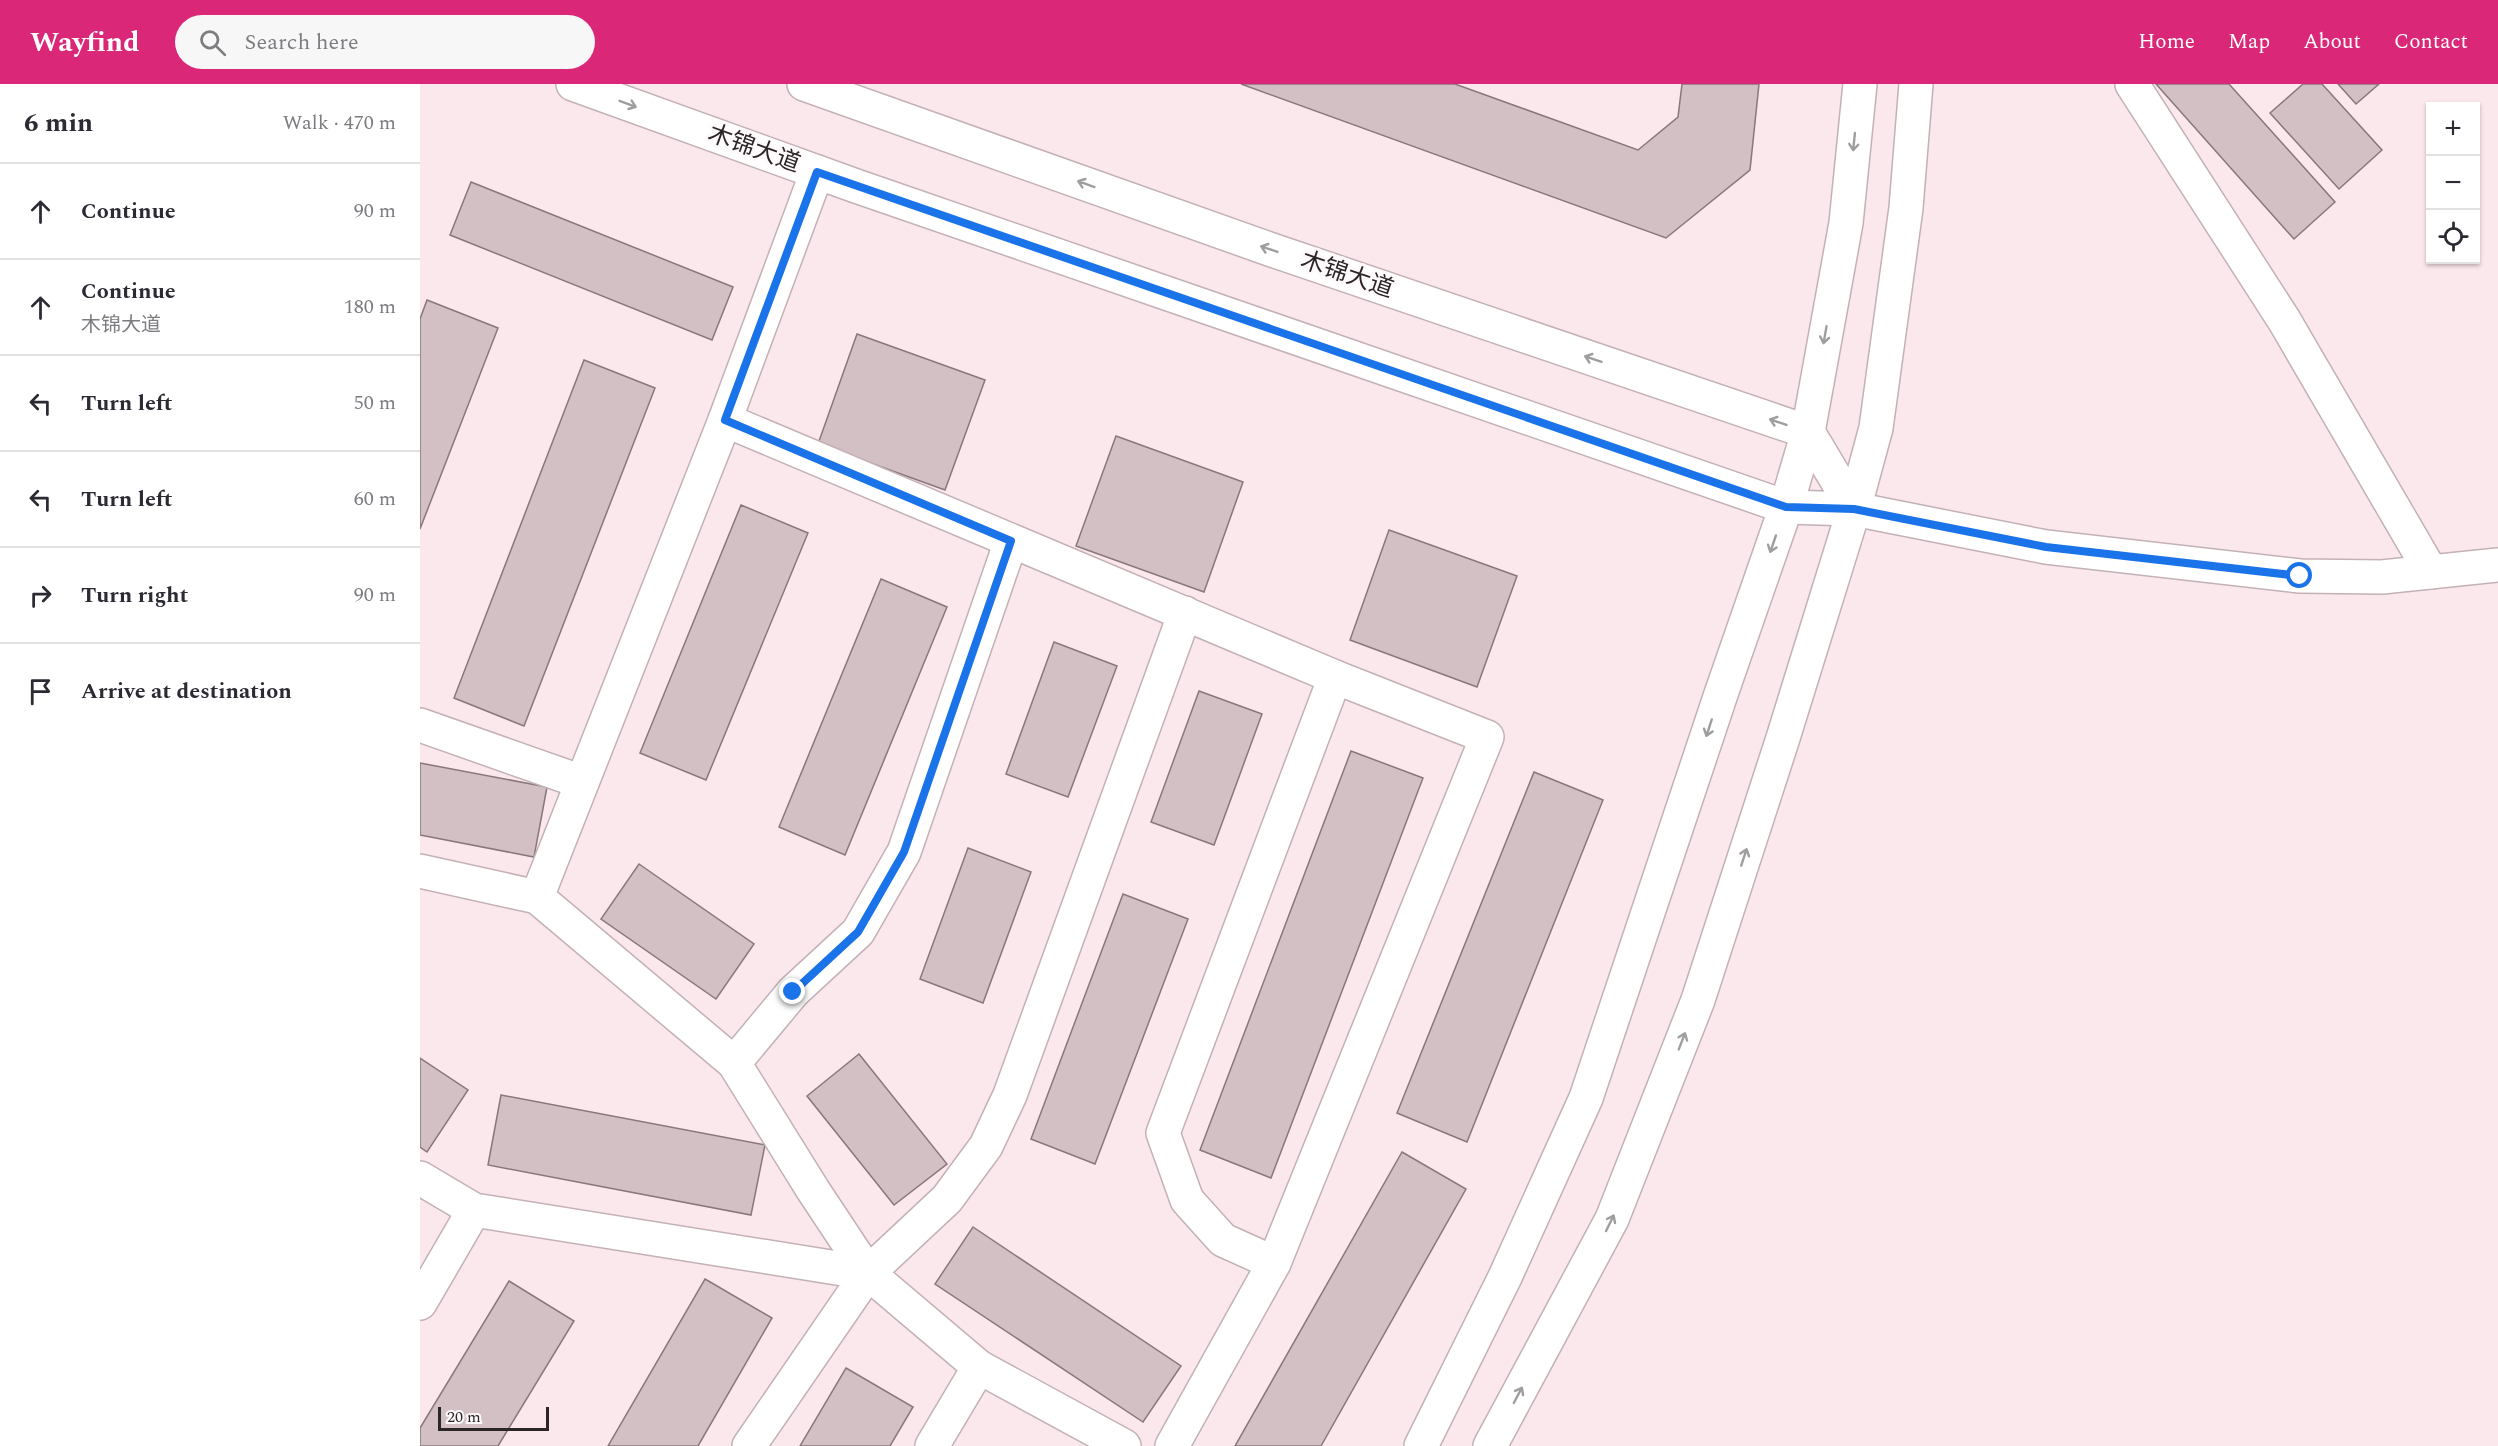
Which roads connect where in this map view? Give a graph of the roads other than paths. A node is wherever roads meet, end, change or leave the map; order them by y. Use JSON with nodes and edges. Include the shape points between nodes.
{"nodes":[{"id":1,"x":573,"y":84,"type":"edge"},
{"id":2,"x":804,"y":84,"type":"edge"},
{"id":3,"x":1860,"y":84,"type":"edge"},
{"id":4,"x":1916,"y":84,"type":"edge"},
{"id":5,"x":2132,"y":84,"type":"edge"},
{"id":6,"x":817,"y":172,"type":"junction"},
{"id":7,"x":725,"y":420,"type":"junction"},
{"id":8,"x":1808,"y":432,"type":"junction"},
{"id":9,"x":1786,"y":507,"type":"junction"},
{"id":10,"x":1854,"y":509,"type":"junction"},
{"id":11,"x":1011,"y":541,"type":"junction"},
{"id":12,"x":2498,"y":565,"type":"edge"},
{"id":13,"x":2431,"y":572,"type":"junction"},
{"id":14,"x":1185,"y":614,"type":"junction"},
{"id":15,"x":1335,"y":677,"type":"junction"},
{"id":16,"x":420,"y":724,"type":"edge"},
{"id":17,"x":582,"y":782,"type":"junction"},
{"id":18,"x":420,"y":872,"type":"edge"},
{"id":19,"x":537,"y":897,"type":"junction"},
{"id":20,"x":734,"y":1063,"type":"junction"},
{"id":21,"x":420,"y":1178,"type":"edge"},
{"id":22,"x":474,"y":1210,"type":"junction"},
{"id":23,"x":1275,"y":1263,"type":"junction"},
{"id":24,"x":868,"y":1273,"type":"junction"},
{"id":25,"x":420,"y":1303,"type":"edge"},
{"id":26,"x":980,"y":1367,"type":"junction"},
{"id":27,"x":749,"y":1446,"type":"edge"},
{"id":28,"x":932,"y":1446,"type":"edge"},
{"id":29,"x":1124,"y":1446,"type":"edge"},
{"id":30,"x":1172,"y":1446,"type":"edge"},
{"id":31,"x":1421,"y":1446,"type":"edge"},
{"id":32,"x":1490,"y":1446,"type":"edge"}],
"edges":[{"from":1,"to":6,"type":"street","name":"木锦大道","one_way":true},
{"from":8,"to":2,"type":"street","name":"木锦大道","one_way":true,"via":[[1272,250]]},
{"from":3,"to":8,"type":"street","one_way":true,"via":[[1846,223]]},
{"from":4,"to":10,"type":"street","via":[[1906,208],[1876,428]]},
{"from":5,"to":13,"type":"street","via":[[2284,320]]},
{"from":6,"to":7,"type":"street"},
{"from":6,"to":9,"type":"street","name":"木锦大道"},
{"from":7,"to":11,"type":"street"},
{"from":7,"to":17,"type":"street"},
{"from":8,"to":9,"type":"street"},
{"from":8,"to":10,"type":"street"},
{"from":9,"to":10,"type":"street","name":"木锦大道"},
{"from":9,"to":31,"type":"street","one_way":true,"via":[[1587,1098]]},
{"from":10,"to":13,"type":"street","name":"木锦大道","via":[[2046,547],[2300,576],[2382,577]]},
{"from":32,"to":10,"type":"street","one_way":true,"via":[[1612,1220],[1698,1000]]},
{"from":11,"to":14,"type":"street"},
{"from":11,"to":20,"type":"street","via":[[904,852],[858,932],[793,992]]},
{"from":12,"to":13,"type":"street","name":"木锦大道"},
{"from":14,"to":15,"type":"street"},
{"from":14,"to":24,"type":"street","via":[[1010,1095],[986,1146],[947,1199]]},
{"from":15,"to":23,"type":"street","via":[[1163,1133],[1187,1200],[1223,1240]]},
{"from":15,"to":23,"type":"street","via":[[1487,737]]},
{"from":16,"to":17,"type":"street"},
{"from":17,"to":19,"type":"street"},
{"from":18,"to":19,"type":"street"},
{"from":19,"to":20,"type":"street"},
{"from":20,"to":24,"type":"street"},
{"from":21,"to":22,"type":"street"},
{"from":22,"to":24,"type":"street"},
{"from":22,"to":25,"type":"street"},
{"from":23,"to":30,"type":"street"},
{"from":24,"to":26,"type":"street"},
{"from":24,"to":27,"type":"street"},
{"from":26,"to":28,"type":"street"},
{"from":26,"to":29,"type":"street"}]}
